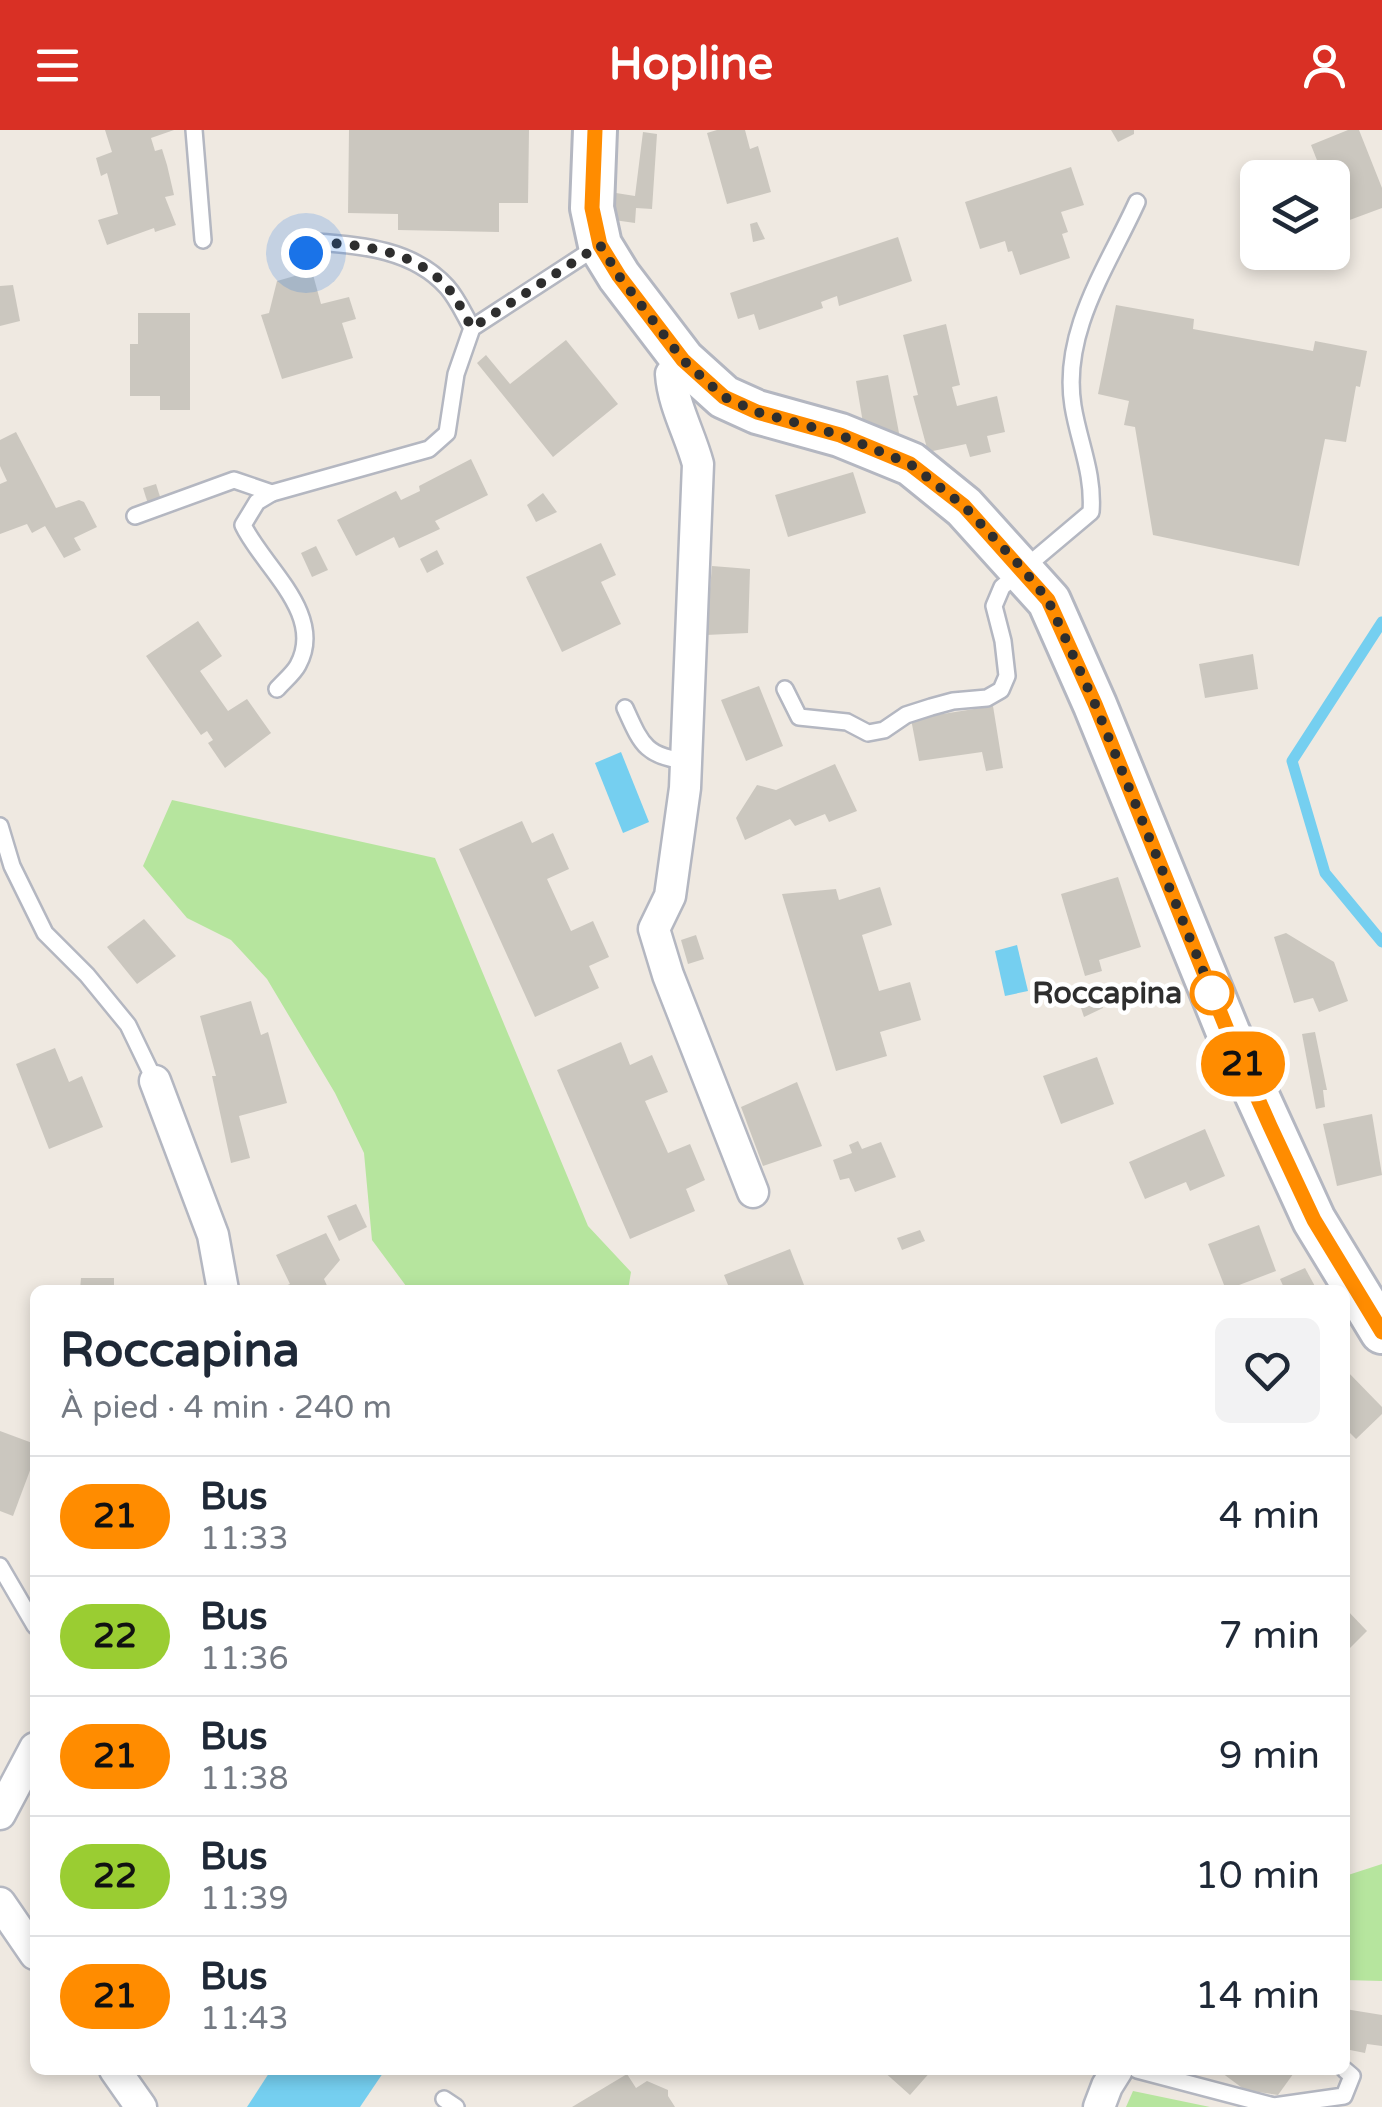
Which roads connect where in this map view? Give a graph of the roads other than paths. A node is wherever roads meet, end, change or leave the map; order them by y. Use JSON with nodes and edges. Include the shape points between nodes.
{"nodes":[{"id":1,"x":194,"y":130,"type":"edge"},
{"id":2,"x":595,"y":130,"type":"edge"},
{"id":3,"x":1137,"y":202,"type":"dead end"},
{"id":4,"x":203,"y":240,"type":"dead end"},
{"id":5,"x":600,"y":245,"type":"junction"},
{"id":6,"x":306,"y":253,"type":"dead end"},
{"id":7,"x":472,"y":328,"type":"junction"},
{"id":8,"x":683,"y":360,"type":"junction"},
{"id":9,"x":272,"y":493,"type":"junction"},
{"id":10,"x":135,"y":516,"type":"dead end"},
{"id":11,"x":1022,"y":568,"type":"junction"},
{"id":12,"x":278,"y":689,"type":"dead end"},
{"id":13,"x":786,"y":689,"type":"dead end"},
{"id":14,"x":625,"y":708,"type":"dead end"},
{"id":15,"x":687,"y":761,"type":"junction"},
{"id":16,"x":0,"y":826,"type":"edge"},
{"id":17,"x":154,"y":1081,"type":"joint"},
{"id":18,"x":754,"y":1192,"type":"dead end"},
{"id":19,"x":222,"y":1285,"type":"edge"},
{"id":20,"x":1382,"y":1332,"type":"edge"},
{"id":21,"x":0,"y":1566,"type":"edge"},
{"id":22,"x":30,"y":1617,"type":"edge"},
{"id":23,"x":30,"y":1757,"type":"edge"},
{"id":24,"x":0,"y":1814,"type":"edge"},
{"id":25,"x":0,"y":1903,"type":"edge"},
{"id":26,"x":30,"y":1947,"type":"edge"},
{"id":27,"x":1350,"y":2074,"type":"edge"},
{"id":28,"x":119,"y":2075,"type":"edge"},
{"id":29,"x":1114,"y":2075,"type":"edge"},
{"id":30,"x":1156,"y":2075,"type":"edge"},
{"id":31,"x":141,"y":2107,"type":"edge"},
{"id":32,"x":1099,"y":2107,"type":"edge"}],
"edges":[{"from":1,"to":4,"type":"lane"},
{"from":2,"to":5,"type":"street","via":[[592,208]]},
{"from":3,"to":11,"type":"lane","via":[[1079,322],[1072,404],[1090,471],[1090,512]]},
{"from":5,"to":7,"type":"lane"},
{"from":5,"to":8,"type":"street"},
{"from":6,"to":7,"type":"lane","via":[[315,242],[402,256],[450,290]]},
{"from":7,"to":9,"type":"lane","via":[[456,374],[447,434],[429,448]]},
{"from":8,"to":11,"type":"street","via":[[724,397],[910,464],[964,506]]},
{"from":8,"to":15,"type":"street","via":[[671,374],[672,394],[698,464]]},
{"from":9,"to":10,"type":"lane","via":[[234,480]]},
{"from":9,"to":12,"type":"lane","via":[[257,502],[243,525],[302,616],[299,664]]},
{"from":11,"to":13,"type":"lane","via":[[994,606],[1006,676],[987,698],[931,707],[868,733],[847,722],[799,716]]},
{"from":11,"to":20,"type":"street","via":[[1048,600],[1095,704],[1228,1032],[1314,1220]]},
{"from":14,"to":15,"type":"lane","via":[[643,746],[664,759]]},
{"from":15,"to":18,"type":"street","via":[[674,877],[654,929]]},
{"from":16,"to":17,"type":"lane","via":[[45,934],[128,1026]]},
{"from":17,"to":19,"type":"street","via":[[212,1235]]},
{"from":21,"to":22,"type":"lane"},
{"from":23,"to":24,"type":"street"},
{"from":25,"to":26,"type":"street"},
{"from":27,"to":30,"type":"lane","via":[[1344,2096],[1274,2106]]},
{"from":28,"to":31,"type":"street"},
{"from":29,"to":32,"type":"street"}]}
